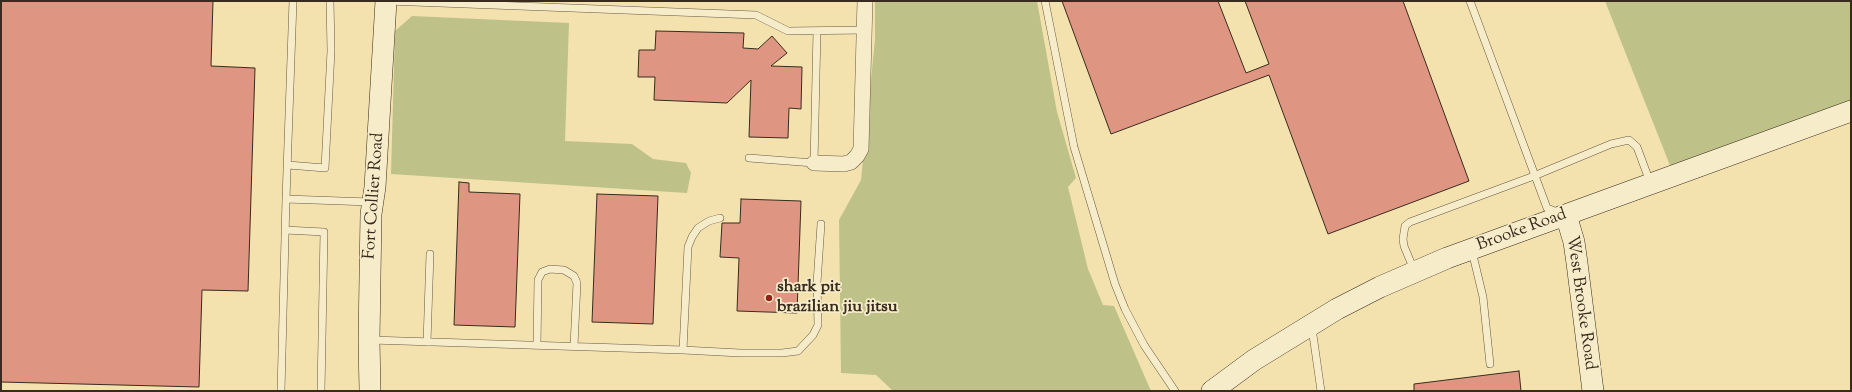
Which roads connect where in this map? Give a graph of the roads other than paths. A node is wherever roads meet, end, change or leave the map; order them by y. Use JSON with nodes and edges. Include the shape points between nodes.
{"nodes":[{"id":1,"x":293,"y":1,"type":"edge"},
{"id":2,"x":330,"y":1,"type":"edge"},
{"id":3,"x":386,"y":1,"type":"edge"},
{"id":4,"x":866,"y":1,"type":"edge"},
{"id":5,"x":1045,"y":1,"type":"edge"},
{"id":6,"x":1470,"y":1,"type":"edge"},
{"id":7,"x":864,"y":30,"type":"junction"},
{"id":8,"x":817,"y":31,"type":"junction"},
{"id":9,"x":1851,"y":111,"type":"edge"},
{"id":10,"x":749,"y":158,"type":"dead end"},
{"id":11,"x":814,"y":163,"type":"junction"},
{"id":12,"x":288,"y":166,"type":"junction"},
{"id":13,"x":1534,"y":176,"type":"junction"},
{"id":14,"x":1650,"y":184,"type":"junction"},
{"id":15,"x":286,"y":199,"type":"junction"},
{"id":16,"x":373,"y":202,"type":"junction"},
{"id":17,"x":1566,"y":215,"type":"junction"},
{"id":18,"x":720,"y":218,"type":"dead end"},
{"id":19,"x":821,"y":224,"type":"dead end"},
{"id":20,"x":285,"y":230,"type":"junction"},
{"id":21,"x":1471,"y":249,"type":"junction"},
{"id":22,"x":430,"y":254,"type":"dead end"},
{"id":23,"x":1415,"y":272,"type":"junction"},
{"id":24,"x":1312,"y":326,"type":"junction"},
{"id":25,"x":369,"y":340,"type":"junction"},
{"id":26,"x":427,"y":342,"type":"junction"},
{"id":27,"x":536,"y":345,"type":"junction"},
{"id":28,"x":574,"y":346,"type":"junction"},
{"id":29,"x":683,"y":350,"type":"junction"},
{"id":30,"x":1490,"y":364,"type":"dead end"},
{"id":31,"x":281,"y":391,"type":"edge"},
{"id":32,"x":321,"y":391,"type":"edge"},
{"id":33,"x":370,"y":391,"type":"edge"},
{"id":34,"x":1175,"y":391,"type":"edge"},
{"id":35,"x":1212,"y":391,"type":"edge"},
{"id":36,"x":1321,"y":391,"type":"edge"},
{"id":37,"x":1593,"y":391,"type":"edge"}],
"edges":[{"from":1,"to":12,"type":"lane"},
{"from":2,"to":12,"type":"lane","via":[[331,51],[325,168]]},
{"from":3,"to":8,"type":"lane","via":[[756,15],[788,31]]},
{"from":3,"to":16,"type":"street","name":"Fort Collier Road"},
{"from":4,"to":7,"type":"street"},
{"from":5,"to":34,"type":"lane","via":[[1074,147],[1115,284],[1144,345]]},
{"from":6,"to":13,"type":"lane"},
{"from":7,"to":8,"type":"lane"},
{"from":7,"to":11,"type":"street","via":[[861,149],[851,162]]},
{"from":8,"to":11,"type":"lane"},
{"from":9,"to":14,"type":"street","name":"Brooke Road"},
{"from":10,"to":11,"type":"lane"},
{"from":12,"to":15,"type":"lane"},
{"from":13,"to":14,"type":"lane","via":[[1610,144],[1629,140],[1637,147]]},
{"from":13,"to":17,"type":"lane","via":[[1547,208]]},
{"from":13,"to":23,"type":"lane","via":[[1405,226],[1404,246]]},
{"from":14,"to":17,"type":"street","name":"Brooke Road"},
{"from":15,"to":16,"type":"lane"},
{"from":15,"to":20,"type":"lane"},
{"from":16,"to":25,"type":"street","name":"Fort Collier Road"},
{"from":17,"to":21,"type":"street","name":"Brooke Road"},
{"from":17,"to":37,"type":"street","name":"West Brooke Road","via":[[1574,242]]},
{"from":18,"to":29,"type":"lane","via":[[709,220],[698,228],[688,247]]},
{"from":19,"to":29,"type":"lane","via":[[818,325],[806,344],[798,351],[782,353]]},
{"from":20,"to":31,"type":"lane"},
{"from":20,"to":32,"type":"lane","via":[[324,232]]},
{"from":21,"to":23,"type":"street","name":"Brooke Road"},
{"from":21,"to":30,"type":"lane","via":[[1484,297]]},
{"from":22,"to":26,"type":"lane"},
{"from":23,"to":24,"type":"street","name":"Brooke Road","via":[[1337,310]]},
{"from":24,"to":35,"type":"street","name":"Brooke Road","via":[[1254,360]]},
{"from":24,"to":36,"type":"lane"},
{"from":25,"to":26,"type":"lane"},
{"from":25,"to":33,"type":"street","name":"Fort Collier Road"},
{"from":26,"to":27,"type":"lane"},
{"from":27,"to":28,"type":"lane"},
{"from":27,"to":28,"type":"lane","via":[[538,280],[542,272],[550,269],[564,270],[574,276],[577,283]]},
{"from":28,"to":29,"type":"lane"}]}
